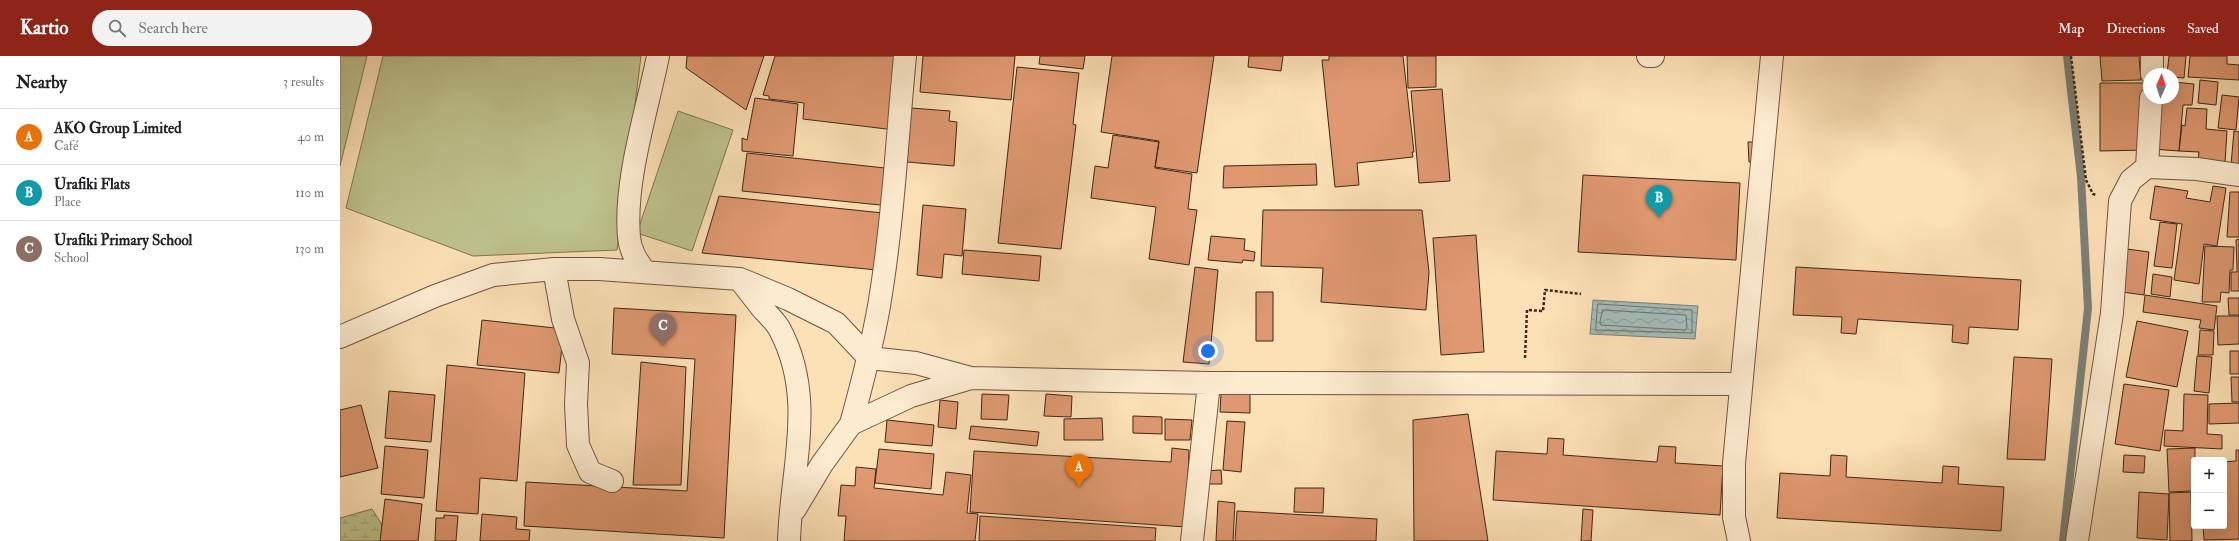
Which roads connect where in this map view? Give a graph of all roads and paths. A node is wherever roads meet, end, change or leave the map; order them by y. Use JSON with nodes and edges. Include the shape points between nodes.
{"nodes":[{"id":1,"x":658,"y":56,"type":"edge"},
{"id":2,"x":905,"y":56,"type":"edge"},
{"id":3,"x":1648,"y":56,"type":"edge"},
{"id":4,"x":1653,"y":56,"type":"edge"},
{"id":5,"x":1772,"y":56,"type":"edge"},
{"id":6,"x":2071,"y":56,"type":"edge"},
{"id":7,"x":2152,"y":56,"type":"edge"},
{"id":8,"x":2152,"y":68,"type":"edge"},
{"id":9,"x":2151,"y":104,"type":"edge"},
{"id":10,"x":2147,"y":167,"type":"junction"},
{"id":11,"x":2239,"y":175,"type":"edge"},
{"id":12,"x":2120,"y":201,"type":"junction"},
{"id":13,"x":554,"y":269,"type":"junction"},
{"id":14,"x":645,"y":272,"type":"junction"},
{"id":15,"x":740,"y":279,"type":"junction"},
{"id":16,"x":1582,"y":294,"type":"dead end"},
{"id":17,"x":340,"y":337,"type":"edge"},
{"id":18,"x":869,"y":358,"type":"junction"},
{"id":19,"x":971,"y":378,"type":"junction"},
{"id":20,"x":1210,"y":383,"type":"junction"},
{"id":21,"x":1523,"y":383,"type":"junction"},
{"id":22,"x":1740,"y":384,"type":"junction"},
{"id":23,"x":851,"y":424,"type":"junction"},
{"id":24,"x":612,"y":481,"type":"dead end"},
{"id":25,"x":790,"y":519,"type":"junction"},
{"id":26,"x":789,"y":541,"type":"edge"},
{"id":27,"x":1192,"y":541,"type":"edge"},
{"id":28,"x":1739,"y":541,"type":"edge"},
{"id":29,"x":2077,"y":541,"type":"edge"}],
"edges":[{"from":1,"to":14,"type":"street","via":[[637,151],[629,202],[629,237],[634,257]]},
{"from":2,"to":18,"type":"street","via":[[889,232]]},
{"from":3,"to":4,"type":"street"},
{"from":5,"to":22,"type":"street"},
{"from":6,"to":12,"type":"path","via":[[2086,180],[2093,194]]},
{"from":7,"to":8,"type":"street"},
{"from":9,"to":10,"type":"street"},
{"from":10,"to":11,"type":"street","via":[[2197,169]]},
{"from":10,"to":12,"type":"street","via":[[2131,180]]},
{"from":12,"to":29,"type":"street","via":[[2112,313]]},
{"from":13,"to":14,"type":"street"},
{"from":13,"to":17,"type":"street","via":[[493,275]]},
{"from":13,"to":24,"type":"street","via":[[563,319],[578,363],[578,445],[590,472]]},
{"from":14,"to":15,"type":"street"},
{"from":15,"to":18,"type":"street","via":[[788,298],[836,323]]},
{"from":15,"to":25,"type":"street","via":[[778,326],[790,351],[800,398],[799,449]]},
{"from":16,"to":21,"type":"path","via":[[1545,290],[1543,311],[1527,310]]},
{"from":18,"to":19,"type":"street","via":[[916,363]]},
{"from":18,"to":23,"type":"street"},
{"from":19,"to":20,"type":"street"},
{"from":19,"to":23,"type":"street","via":[[911,396]]},
{"from":20,"to":21,"type":"street"},
{"from":20,"to":27,"type":"street"},
{"from":21,"to":22,"type":"street"},
{"from":22,"to":28,"type":"street","via":[[1734,463],[1734,517]]},
{"from":23,"to":25,"type":"street","via":[[822,464]]},
{"from":25,"to":26,"type":"street"}]}
